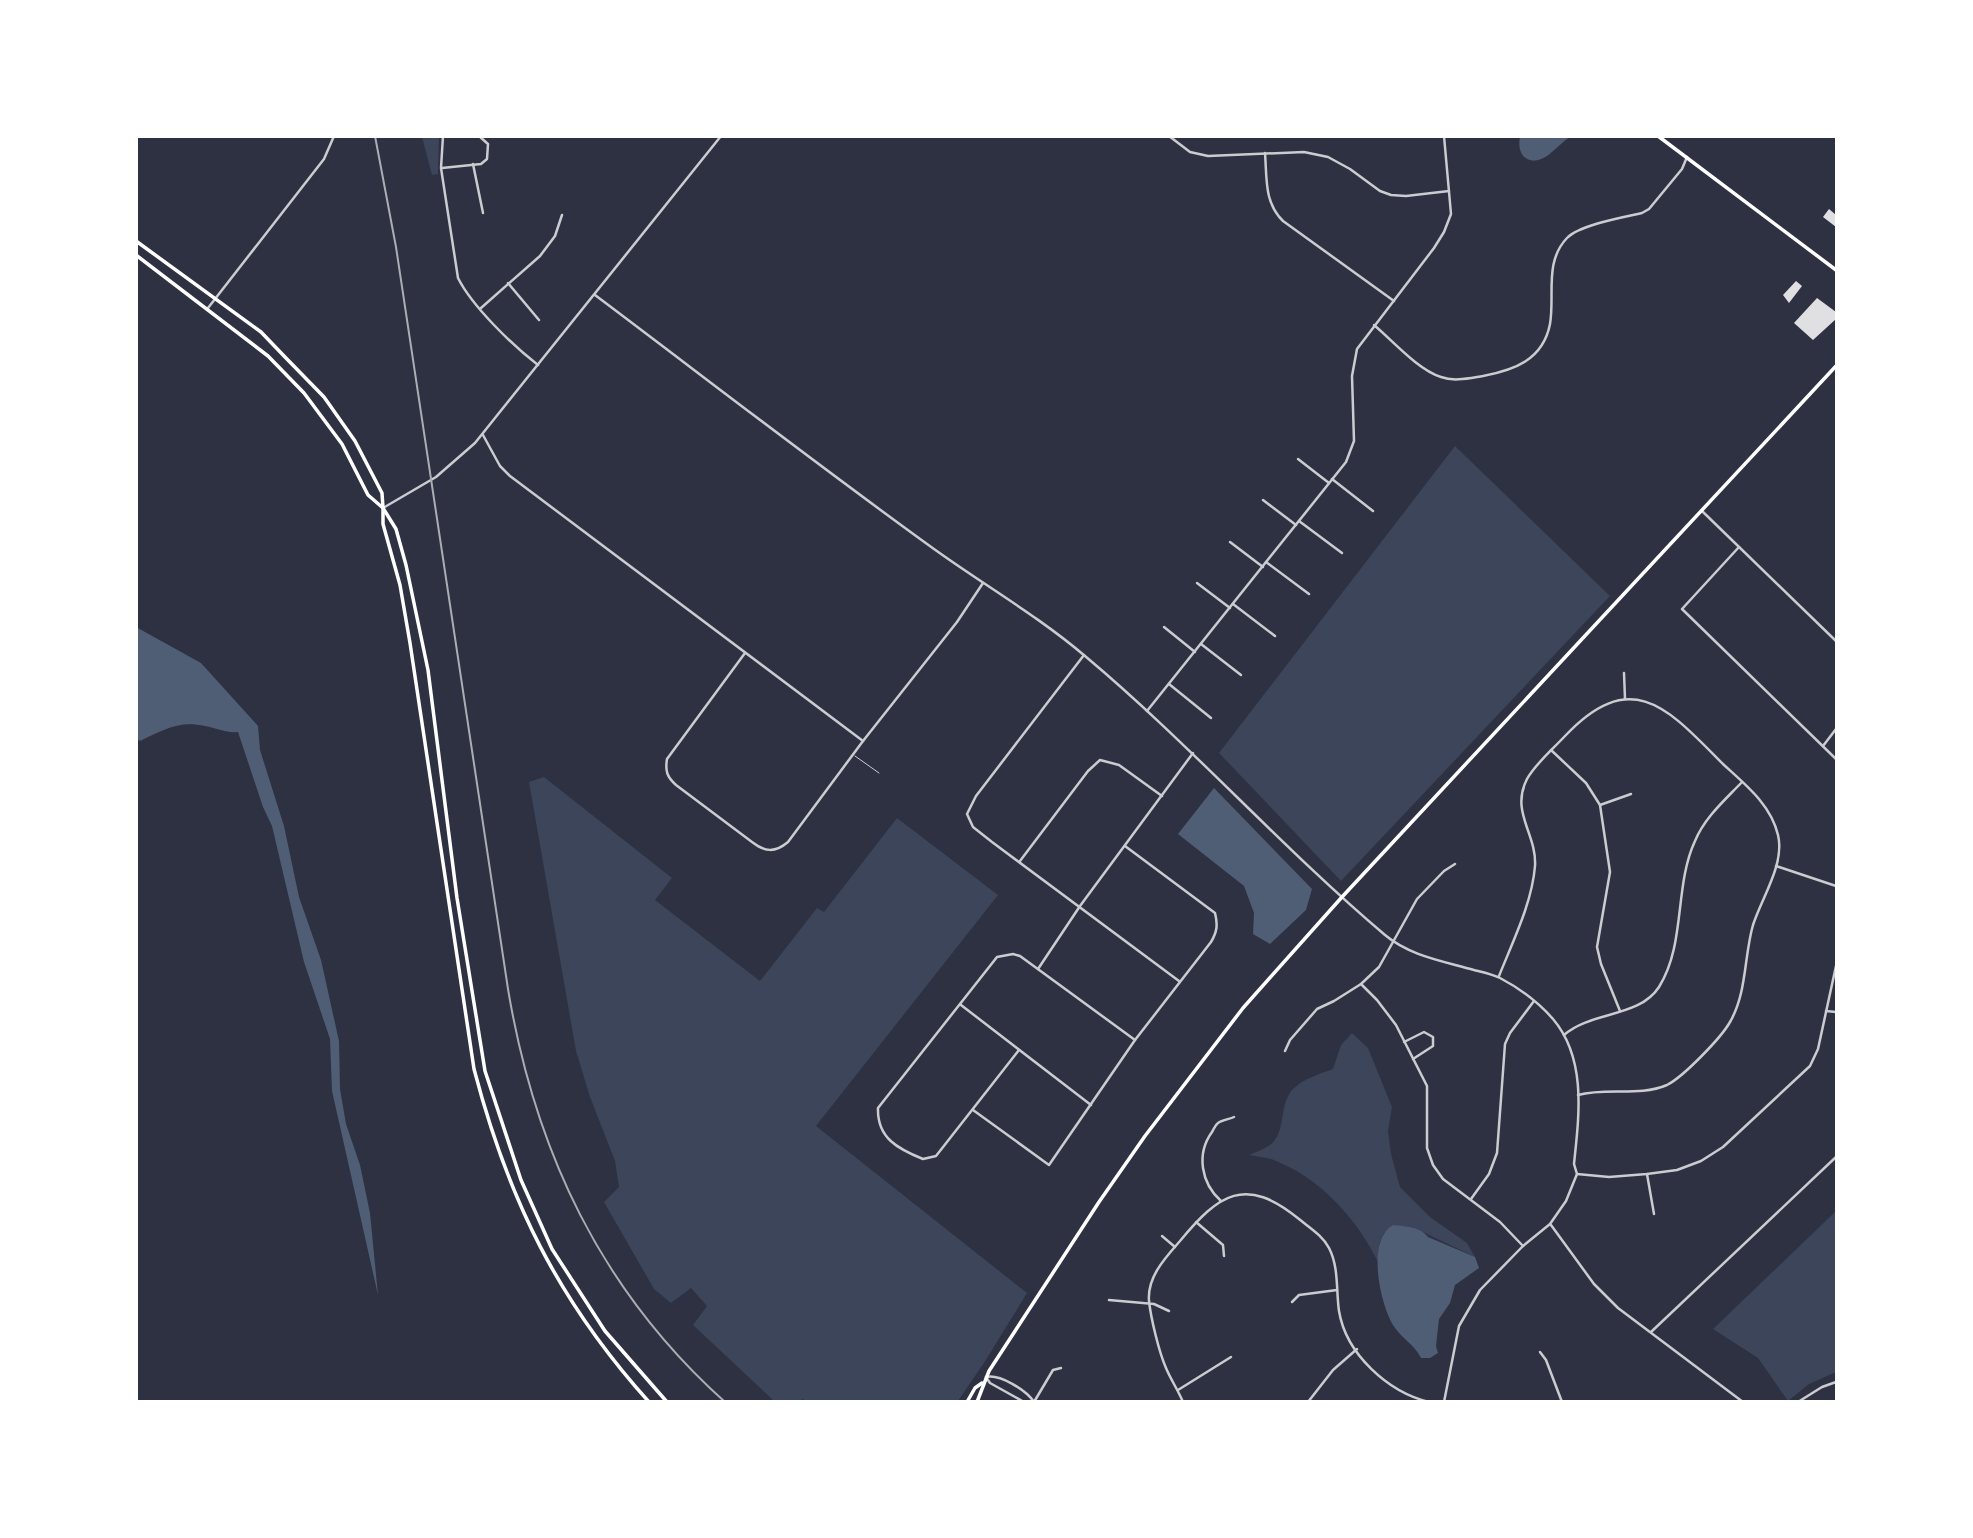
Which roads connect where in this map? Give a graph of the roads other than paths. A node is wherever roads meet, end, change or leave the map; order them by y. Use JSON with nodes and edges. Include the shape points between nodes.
{"nodes":[{"id":1,"x":334,"y":136,"type":"edge"},
{"id":2,"x":443,"y":136,"type":"edge"},
{"id":3,"x":480,"y":136,"type":"edge"},
{"id":4,"x":721,"y":136,"type":"edge"},
{"id":5,"x":1169,"y":136,"type":"edge"},
{"id":6,"x":1444,"y":136,"type":"edge"},
{"id":7,"x":1658,"y":136,"type":"edge"},
{"id":8,"x":1265,"y":153,"type":"junction"},
{"id":9,"x":1687,"y":158,"type":"junction"},
{"id":10,"x":473,"y":164,"type":"junction"},
{"id":11,"x":441,"y":168,"type":"junction"},
{"id":12,"x":1450,"y":191,"type":"junction"},
{"id":13,"x":483,"y":213,"type":"dead end"},
{"id":14,"x":562,"y":215,"type":"dead end"},
{"id":15,"x":136,"y":241,"type":"edge"},
{"id":16,"x":136,"y":255,"type":"edge"},
{"id":17,"x":1836,"y":271,"type":"edge"},
{"id":18,"x":508,"y":283,"type":"junction"},
{"id":19,"x":594,"y":295,"type":"junction"},
{"id":20,"x":215,"y":300,"type":"junction"},
{"id":21,"x":1394,"y":301,"type":"junction"},
{"id":22,"x":208,"y":308,"type":"junction"},
{"id":23,"x":480,"y":308,"type":"junction"},
{"id":24,"x":540,"y":320,"type":"dead end"},
{"id":25,"x":1374,"y":325,"type":"junction"},
{"id":26,"x":538,"y":365,"type":"junction"},
{"id":27,"x":1836,"y":366,"type":"edge"},
{"id":28,"x":482,"y":435,"type":"junction"},
{"id":29,"x":1298,"y":459,"type":"dead end"},
{"id":30,"x":1332,"y":479,"type":"junction"},
{"id":31,"x":1329,"y":483,"type":"junction"},
{"id":32,"x":1263,"y":500,"type":"dead end"},
{"id":33,"x":383,"y":508,"type":"junction"},
{"id":34,"x":1373,"y":511,"type":"dead end"},
{"id":35,"x":1702,"y":511,"type":"junction"},
{"id":36,"x":1299,"y":521,"type":"junction"},
{"id":37,"x":1296,"y":525,"type":"junction"},
{"id":38,"x":1230,"y":542,"type":"dead end"},
{"id":39,"x":1740,"y":547,"type":"junction"},
{"id":40,"x":1342,"y":552,"type":"dead end"},
{"id":41,"x":1266,"y":562,"type":"junction"},
{"id":42,"x":1263,"y":567,"type":"junction"},
{"id":43,"x":983,"y":583,"type":"junction"},
{"id":44,"x":1196,"y":583,"type":"dead end"},
{"id":45,"x":1310,"y":594,"type":"dead end"},
{"id":46,"x":1233,"y":604,"type":"junction"},
{"id":47,"x":1230,"y":608,"type":"junction"},
{"id":48,"x":1164,"y":626,"type":"dead end"},
{"id":49,"x":1275,"y":636,"type":"dead end"},
{"id":50,"x":1836,"y":641,"type":"edge"},
{"id":51,"x":1201,"y":644,"type":"junction"},
{"id":52,"x":1195,"y":652,"type":"junction"},
{"id":53,"x":745,"y":653,"type":"junction"},
{"id":54,"x":1084,"y":655,"type":"junction"},
{"id":55,"x":1624,"y":673,"type":"dead end"},
{"id":56,"x":1241,"y":675,"type":"dead end"},
{"id":57,"x":1169,"y":684,"type":"junction"},
{"id":58,"x":1625,"y":699,"type":"junction"},
{"id":59,"x":1147,"y":711,"type":"junction"},
{"id":60,"x":1210,"y":718,"type":"dead end"},
{"id":61,"x":1836,"y":729,"type":"edge"},
{"id":62,"x":863,"y":741,"type":"junction"},
{"id":63,"x":1823,"y":746,"type":"junction"},
{"id":64,"x":1552,"y":750,"type":"junction"},
{"id":65,"x":1192,"y":753,"type":"junction"},
{"id":66,"x":853,"y":754,"type":"junction"},
{"id":67,"x":1836,"y":759,"type":"edge"},
{"id":68,"x":879,"y":773,"type":"dead end"},
{"id":69,"x":1742,"y":782,"type":"junction"},
{"id":70,"x":1631,"y":794,"type":"dead end"},
{"id":71,"x":1162,"y":796,"type":"junction"},
{"id":72,"x":1600,"y":805,"type":"junction"},
{"id":73,"x":1125,"y":846,"type":"junction"},
{"id":74,"x":1020,"y":861,"type":"junction"},
{"id":75,"x":1455,"y":864,"type":"dead end"},
{"id":76,"x":1776,"y":866,"type":"junction"},
{"id":77,"x":1836,"y":886,"type":"edge"},
{"id":78,"x":1342,"y":898,"type":"junction"},
{"id":79,"x":1080,"y":906,"type":"junction"},
{"id":80,"x":1393,"y":941,"type":"junction"},
{"id":81,"x":1836,"y":966,"type":"edge"},
{"id":82,"x":1038,"y":969,"type":"junction"},
{"id":83,"x":1499,"y":977,"type":"junction"},
{"id":84,"x":1180,"y":982,"type":"junction"},
{"id":85,"x":1361,"y":984,"type":"junction"},
{"id":86,"x":1534,"y":1001,"type":"junction"},
{"id":87,"x":961,"y":1005,"type":"junction"},
{"id":88,"x":1620,"y":1011,"type":"junction"},
{"id":89,"x":1826,"y":1011,"type":"junction"},
{"id":90,"x":1836,"y":1012,"type":"edge"},
{"id":91,"x":1564,"y":1035,"type":"junction"},
{"id":92,"x":1135,"y":1040,"type":"junction"},
{"id":93,"x":1404,"y":1042,"type":"junction"},
{"id":94,"x":1019,"y":1051,"type":"junction"},
{"id":95,"x":1286,"y":1051,"type":"dead end"},
{"id":96,"x":1413,"y":1059,"type":"junction"},
{"id":97,"x":1578,"y":1095,"type":"junction"},
{"id":98,"x":1091,"y":1105,"type":"junction"},
{"id":99,"x":973,"y":1110,"type":"junction"},
{"id":100,"x":1234,"y":1117,"type":"dead end"},
{"id":101,"x":1836,"y":1157,"type":"edge"},
{"id":102,"x":1577,"y":1174,"type":"junction"},
{"id":103,"x":1647,"y":1174,"type":"junction"},
{"id":104,"x":1471,"y":1199,"type":"junction"},
{"id":105,"x":1221,"y":1201,"type":"junction"},
{"id":106,"x":1654,"y":1214,"type":"dead end"},
{"id":107,"x":1195,"y":1222,"type":"junction"},
{"id":108,"x":1550,"y":1224,"type":"junction"},
{"id":109,"x":1162,"y":1236,"type":"dead end"},
{"id":110,"x":1523,"y":1246,"type":"junction"},
{"id":111,"x":1175,"y":1247,"type":"junction"},
{"id":112,"x":1224,"y":1256,"type":"dead end"},
{"id":113,"x":1337,"y":1290,"type":"junction"},
{"id":114,"x":1109,"y":1300,"type":"dead end"},
{"id":115,"x":1292,"y":1302,"type":"dead end"},
{"id":116,"x":1149,"y":1304,"type":"junction"},
{"id":117,"x":1169,"y":1311,"type":"dead end"},
{"id":118,"x":1651,"y":1332,"type":"junction"},
{"id":119,"x":1357,"y":1349,"type":"junction"},
{"id":120,"x":1540,"y":1352,"type":"dead end"},
{"id":121,"x":1231,"y":1357,"type":"dead end"},
{"id":122,"x":1061,"y":1368,"type":"dead end"},
{"id":123,"x":985,"y":1379,"type":"junction"},
{"id":124,"x":1836,"y":1382,"type":"edge"},
{"id":125,"x":1178,"y":1390,"type":"junction"},
{"id":126,"x":649,"y":1402,"type":"edge"},
{"id":127,"x":667,"y":1402,"type":"edge"},
{"id":128,"x":967,"y":1402,"type":"edge"},
{"id":129,"x":977,"y":1402,"type":"edge"},
{"id":130,"x":1024,"y":1402,"type":"edge"},
{"id":131,"x":1034,"y":1402,"type":"edge"},
{"id":132,"x":1183,"y":1402,"type":"edge"},
{"id":133,"x":1308,"y":1402,"type":"edge"},
{"id":134,"x":1429,"y":1402,"type":"edge"},
{"id":135,"x":1444,"y":1402,"type":"edge"},
{"id":136,"x":1562,"y":1402,"type":"edge"},
{"id":137,"x":1743,"y":1402,"type":"edge"},
{"id":138,"x":1798,"y":1402,"type":"edge"}],
"edges":[{"from":1,"to":20,"type":"street","via":[[324,159]]},
{"from":2,"to":11,"type":"street"},
{"from":3,"to":10,"type":"street","via":[[489,152],[481,164]]},
{"from":4,"to":19,"type":"street"},
{"from":5,"to":8,"type":"street","via":[[1190,152],[1208,156]]},
{"from":6,"to":12,"type":"street"},
{"from":7,"to":9,"type":"main road"},
{"from":8,"to":12,"type":"street","via":[[1328,157],[1391,195]]},
{"from":8,"to":21,"type":"street","via":[[1273,211]]},
{"from":9,"to":17,"type":"main road"},
{"from":9,"to":25,"type":"street","via":[[1649,209],[1569,235],[1551,270],[1550,316],[1541,346],[1510,370],[1466,379],[1442,378],[1426,370]]},
{"from":10,"to":11,"type":"street"},
{"from":10,"to":13,"type":"street"},
{"from":11,"to":23,"type":"street","via":[[458,278]]},
{"from":12,"to":21,"type":"street","via":[[1451,214],[1444,232]]},
{"from":14,"to":18,"type":"street","via":[[555,236],[540,256]]},
{"from":15,"to":20,"type":"main road"},
{"from":16,"to":22,"type":"main road"},
{"from":18,"to":23,"type":"street"},
{"from":18,"to":24,"type":"street"},
{"from":19,"to":26,"type":"street"},
{"from":19,"to":43,"type":"street"},
{"from":20,"to":22,"type":"street"},
{"from":20,"to":33,"type":"main road","via":[[261,332],[324,397],[355,441],[382,493]]},
{"from":21,"to":25,"type":"street"},
{"from":22,"to":33,"type":"main road","via":[[268,356],[304,393],[342,444],[368,495]]},
{"from":23,"to":26,"type":"street"},
{"from":25,"to":30,"type":"street","via":[[1353,359],[1354,441],[1346,462]]},
{"from":26,"to":28,"type":"street"},
{"from":27,"to":35,"type":"main road"},
{"from":28,"to":33,"type":"street","via":[[436,477]]},
{"from":28,"to":53,"type":"street","via":[[510,476]]},
{"from":29,"to":31,"type":"street"},
{"from":30,"to":31,"type":"street"},
{"from":30,"to":34,"type":"street"},
{"from":31,"to":36,"type":"street"},
{"from":32,"to":37,"type":"street"},
{"from":33,"to":126,"type":"main road","via":[[410,643],[472,1057],[488,1122],[517,1201],[566,1295],[598,1342]]},
{"from":33,"to":127,"type":"main road","via":[[396,530],[406,565],[428,670],[485,1071],[521,1180],[552,1249],[605,1331]]},
{"from":35,"to":39,"type":"street"},
{"from":35,"to":78,"type":"main road"},
{"from":36,"to":37,"type":"street"},
{"from":36,"to":40,"type":"street"},
{"from":37,"to":41,"type":"street"},
{"from":38,"to":42,"type":"street"},
{"from":39,"to":50,"type":"street"},
{"from":39,"to":63,"type":"street","via":[[1682,608]]},
{"from":41,"to":42,"type":"street"},
{"from":41,"to":45,"type":"street"},
{"from":42,"to":46,"type":"street"},
{"from":43,"to":54,"type":"street"},
{"from":43,"to":62,"type":"street"},
{"from":44,"to":47,"type":"street"},
{"from":46,"to":47,"type":"street"},
{"from":46,"to":49,"type":"street"},
{"from":47,"to":51,"type":"street"},
{"from":48,"to":52,"type":"street"},
{"from":51,"to":52,"type":"street"},
{"from":51,"to":56,"type":"street"},
{"from":52,"to":57,"type":"street"},
{"from":53,"to":62,"type":"street"},
{"from":53,"to":66,"type":"street","via":[[667,759],[668,777],[676,785],[770,851],[788,842]]},
{"from":54,"to":59,"type":"street"},
{"from":54,"to":74,"type":"street","via":[[967,814],[973,827]]},
{"from":55,"to":58,"type":"street"},
{"from":57,"to":59,"type":"street"},
{"from":57,"to":60,"type":"street"},
{"from":58,"to":64,"type":"street","via":[[1587,714]]},
{"from":58,"to":69,"type":"street","via":[[1669,712]]},
{"from":59,"to":65,"type":"street"},
{"from":61,"to":63,"type":"street"},
{"from":62,"to":66,"type":"street"},
{"from":63,"to":67,"type":"street"},
{"from":64,"to":72,"type":"street","via":[[1586,783]]},
{"from":64,"to":83,"type":"street","via":[[1522,790],[1522,815],[1535,868],[1531,892]]},
{"from":65,"to":71,"type":"street"},
{"from":65,"to":78,"type":"street"},
{"from":66,"to":68,"type":"lane"},
{"from":69,"to":76,"type":"street","via":[[1767,807],[1775,824],[1780,850]]},
{"from":69,"to":88,"type":"street","via":[[1695,840],[1668,967],[1659,987],[1641,1003]]},
{"from":70,"to":72,"type":"street"},
{"from":71,"to":73,"type":"street"},
{"from":71,"to":74,"type":"street","via":[[1119,765],[1100,760]]},
{"from":72,"to":88,"type":"street","via":[[1610,872],[1597,947]]},
{"from":73,"to":79,"type":"street"},
{"from":73,"to":84,"type":"street","via":[[1215,913],[1216,934]]},
{"from":74,"to":79,"type":"street"},
{"from":75,"to":80,"type":"street","via":[[1417,899]]},
{"from":76,"to":77,"type":"street"},
{"from":76,"to":97,"type":"street","via":[[1752,927],[1739,1000],[1723,1033],[1669,1084],[1652,1090]]},
{"from":78,"to":80,"type":"street"},
{"from":78,"to":123,"type":"main road","via":[[1244,1008],[1144,1136]]},
{"from":79,"to":82,"type":"street"},
{"from":79,"to":84,"type":"street"},
{"from":80,"to":83,"type":"street","via":[[1412,952]]},
{"from":80,"to":85,"type":"street","via":[[1379,967]]},
{"from":81,"to":89,"type":"street"},
{"from":82,"to":87,"type":"street","via":[[1020,956],[997,957]]},
{"from":82,"to":92,"type":"street"},
{"from":83,"to":86,"type":"street"},
{"from":84,"to":92,"type":"street"},
{"from":85,"to":93,"type":"street"},
{"from":85,"to":95,"type":"street","via":[[1317,1009]]},
{"from":86,"to":91,"type":"street"},
{"from":86,"to":104,"type":"street","via":[[1504,1044],[1497,1153]]},
{"from":87,"to":94,"type":"street"},
{"from":87,"to":99,"type":"street","via":[[878,1108],[878,1124],[884,1135],[923,1159],[936,1156]]},
{"from":88,"to":91,"type":"street","via":[[1582,1023]]},
{"from":89,"to":90,"type":"street"},
{"from":89,"to":103,"type":"street","via":[[1818,1049],[1800,1078],[1701,1161]]},
{"from":91,"to":97,"type":"street","via":[[1576,1069]]},
{"from":92,"to":98,"type":"street"},
{"from":93,"to":96,"type":"street"},
{"from":93,"to":96,"type":"street","via":[[1424,1032],[1433,1037],[1433,1046]]},
{"from":94,"to":98,"type":"street"},
{"from":94,"to":99,"type":"street"},
{"from":96,"to":104,"type":"street","via":[[1427,1086],[1427,1148],[1433,1165],[1443,1179]]},
{"from":97,"to":102,"type":"street"},
{"from":98,"to":99,"type":"street","via":[[1049,1165]]},
{"from":100,"to":105,"type":"street","via":[[1219,1123],[1202,1153],[1206,1179]]},
{"from":101,"to":118,"type":"street"},
{"from":102,"to":103,"type":"street"},
{"from":102,"to":108,"type":"street"},
{"from":103,"to":106,"type":"street"},
{"from":104,"to":110,"type":"street"},
{"from":105,"to":107,"type":"street"},
{"from":105,"to":113,"type":"street","via":[[1235,1195],[1261,1196],[1293,1214],[1330,1249]]},
{"from":107,"to":111,"type":"street"},
{"from":107,"to":112,"type":"street","via":[[1223,1245]]},
{"from":108,"to":110,"type":"street"},
{"from":108,"to":118,"type":"street","via":[[1599,1289]]},
{"from":109,"to":111,"type":"street"},
{"from":110,"to":135,"type":"street","via":[[1480,1290],[1459,1326]]},
{"from":111,"to":116,"type":"street","via":[[1154,1274]]},
{"from":113,"to":115,"type":"street","via":[[1299,1295]]},
{"from":113,"to":119,"type":"street","via":[[1343,1328]]},
{"from":114,"to":116,"type":"street"},
{"from":116,"to":117,"type":"street"},
{"from":116,"to":125,"type":"street","via":[[1166,1367]]},
{"from":118,"to":137,"type":"street"},
{"from":119,"to":133,"type":"street"},
{"from":119,"to":134,"type":"street","via":[[1395,1389]]},
{"from":120,"to":136,"type":"street"},
{"from":121,"to":125,"type":"street"},
{"from":122,"to":131,"type":"street","via":[[1053,1370]]},
{"from":123,"to":128,"type":"main road"},
{"from":123,"to":129,"type":"main road"},
{"from":123,"to":130,"type":"street"},
{"from":123,"to":131,"type":"street","via":[[993,1375],[1029,1394]]},
{"from":124,"to":138,"type":"street"},
{"from":125,"to":132,"type":"street"}]}
